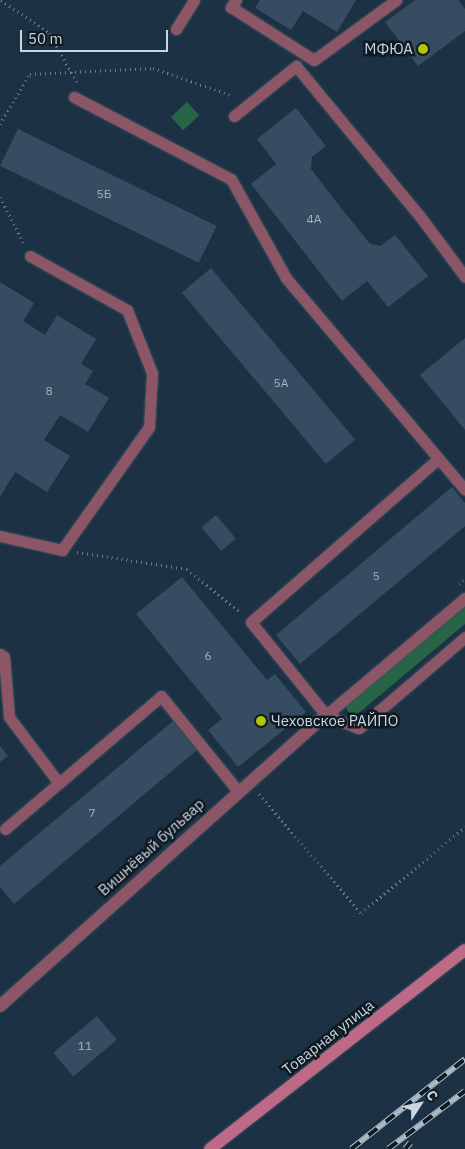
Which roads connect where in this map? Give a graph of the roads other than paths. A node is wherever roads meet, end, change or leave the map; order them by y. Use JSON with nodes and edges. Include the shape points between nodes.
{"nodes":[{"id":1,"x":194,"y":0,"type":"edge"},
{"id":2,"x":236,"y":0,"type":"edge"},
{"id":3,"x":396,"y":0,"type":"edge"},
{"id":4,"x":176,"y":30,"type":"dead end"},
{"id":5,"x":80,"y":99,"type":"road end"},
{"id":6,"x":234,"y":116,"type":"dead end"},
{"id":7,"x":30,"y":256,"type":"road end"},
{"id":8,"x":465,"y":277,"type":"edge"},
{"id":9,"x":437,"y":460,"type":"junction"},
{"id":10,"x":465,"y":490,"type":"edge"},
{"id":11,"x":0,"y":536,"type":"edge"},
{"id":12,"x":465,"y":598,"type":"edge"},
{"id":13,"x":465,"y":636,"type":"edge"},
{"id":14,"x":0,"y":654,"type":"edge"},
{"id":15,"x":326,"y":715,"type":"junction"},
{"id":16,"x":59,"y":783,"type":"junction"},
{"id":17,"x":238,"y":790,"type":"junction"},
{"id":18,"x":6,"y":829,"type":"dead end"},
{"id":19,"x":465,"y":950,"type":"edge"},
{"id":20,"x":0,"y":1006,"type":"edge"},
{"id":21,"x":210,"y":1149,"type":"edge"}],
"edges":[{"from":1,"to":4,"type":"lane"},
{"from":2,"to":3,"type":"lane","via":[[231,7],[314,60]]},
{"from":5,"to":9,"type":"lane","via":[[231,179],[286,278]]},
{"from":6,"to":8,"type":"lane","via":[[296,66],[419,215]]},
{"from":7,"to":11,"type":"lane","via":[[127,310],[152,373],[149,427],[62,550]]},
{"from":9,"to":10,"type":"lane"},
{"from":9,"to":15,"type":"lane","via":[[251,622]]},
{"from":12,"to":15,"type":"lane","name":"Вишнёвый бульвар"},
{"from":13,"to":15,"type":"lane","via":[[359,728]]},
{"from":14,"to":16,"type":"lane","via":[[4,658],[9,717]]},
{"from":15,"to":17,"type":"street","name":"Вишнёвый бульвар"},
{"from":16,"to":17,"type":"lane","via":[[161,696]]},
{"from":16,"to":18,"type":"lane"},
{"from":17,"to":20,"type":"street","name":"Вишнёвый бульвар"},
{"from":19,"to":21,"type":"street","name":"Товарная улица"}]}
